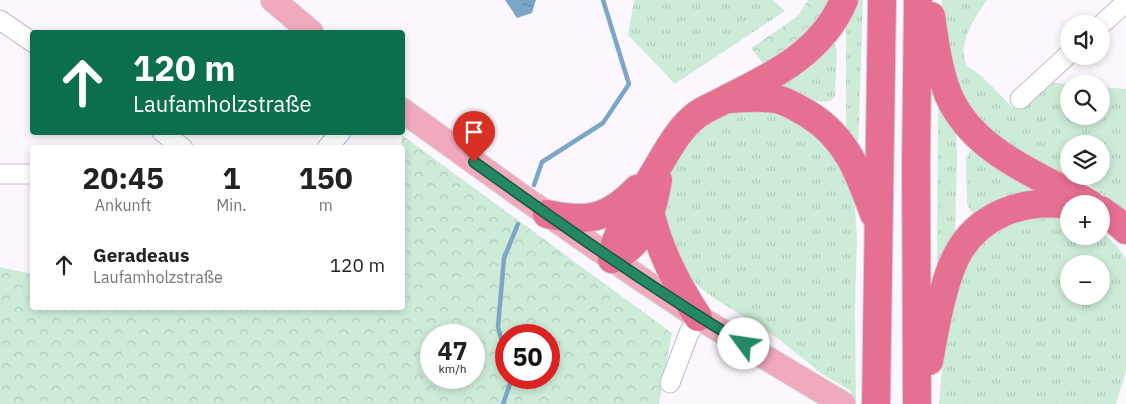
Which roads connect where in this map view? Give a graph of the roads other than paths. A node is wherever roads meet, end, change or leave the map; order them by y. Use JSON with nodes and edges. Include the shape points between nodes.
{"nodes":[{"id":1,"x":273,"y":0,"type":"edge"},
{"id":2,"x":844,"y":0,"type":"edge"},
{"id":3,"x":882,"y":0,"type":"edge"},
{"id":4,"x":918,"y":0,"type":"edge"},
{"id":5,"x":928,"y":0,"type":"edge"},
{"id":6,"x":1126,"y":2,"type":"edge"},
{"id":7,"x":1110,"y":17,"type":"edge"},
{"id":8,"x":0,"y":20,"type":"edge"},
{"id":9,"x":310,"y":30,"type":"edge"},
{"id":10,"x":30,"y":41,"type":"edge"},
{"id":11,"x":1060,"y":62,"type":"edge"},
{"id":12,"x":726,"y":99,"type":"junction"},
{"id":13,"x":1020,"y":99,"type":"dead end"},
{"id":14,"x":405,"y":112,"type":"edge"},
{"id":15,"x":338,"y":135,"type":"edge"},
{"id":16,"x":161,"y":138,"type":"edge"},
{"id":17,"x":176,"y":145,"type":"edge"},
{"id":18,"x":330,"y":145,"type":"edge"},
{"id":19,"x":662,"y":162,"type":"junction"},
{"id":20,"x":0,"y":174,"type":"edge"},
{"id":21,"x":30,"y":174,"type":"edge"},
{"id":22,"x":1071,"y":195,"type":"edge"},
{"id":23,"x":1060,"y":203,"type":"edge"},
{"id":24,"x":547,"y":214,"type":"junction"},
{"id":25,"x":651,"y":215,"type":"junction"},
{"id":26,"x":878,"y":226,"type":"junction"},
{"id":27,"x":612,"y":259,"type":"junction"},
{"id":28,"x":698,"y":317,"type":"junction"},
{"id":29,"x":670,"y":383,"type":"dead end"},
{"id":30,"x":843,"y":404,"type":"edge"},
{"id":31,"x":876,"y":404,"type":"edge"},
{"id":32,"x":919,"y":404,"type":"edge"}],
"edges":[{"from":1,"to":9,"type":"main road"},
{"from":2,"to":12,"type":"highway","via":[[835,20],[807,52]]},
{"from":3,"to":26,"type":"highway"},
{"from":4,"to":32,"type":"highway"},
{"from":5,"to":22,"type":"highway","via":[[946,87],[959,113],[986,143]]},
{"from":6,"to":7,"type":"street"},
{"from":8,"to":10,"type":"street"},
{"from":11,"to":13,"type":"street"},
{"from":12,"to":19,"type":"highway","via":[[691,120]]},
{"from":12,"to":26,"type":"highway","via":[[782,101],[823,124],[844,146],[854,163]]},
{"from":14,"to":24,"type":"main road"},
{"from":15,"to":18,"type":"street"},
{"from":16,"to":17,"type":"street"},
{"from":19,"to":24,"type":"highway","via":[[626,200],[607,213],[586,219]]},
{"from":19,"to":25,"type":"highway"},
{"from":19,"to":27,"type":"highway","via":[[624,223]]},
{"from":20,"to":21,"type":"street"},
{"from":23,"to":32,"type":"highway","via":[[1016,207],[983,223],[965,242],[955,259],[939,312]]},
{"from":24,"to":27,"type":"main road"},
{"from":25,"to":27,"type":"highway","via":[[630,248]]},
{"from":25,"to":28,"type":"highway","via":[[665,258]]},
{"from":26,"to":31,"type":"highway"},
{"from":27,"to":28,"type":"main road"},
{"from":28,"to":29,"type":"street"},
{"from":28,"to":30,"type":"main road"}]}
